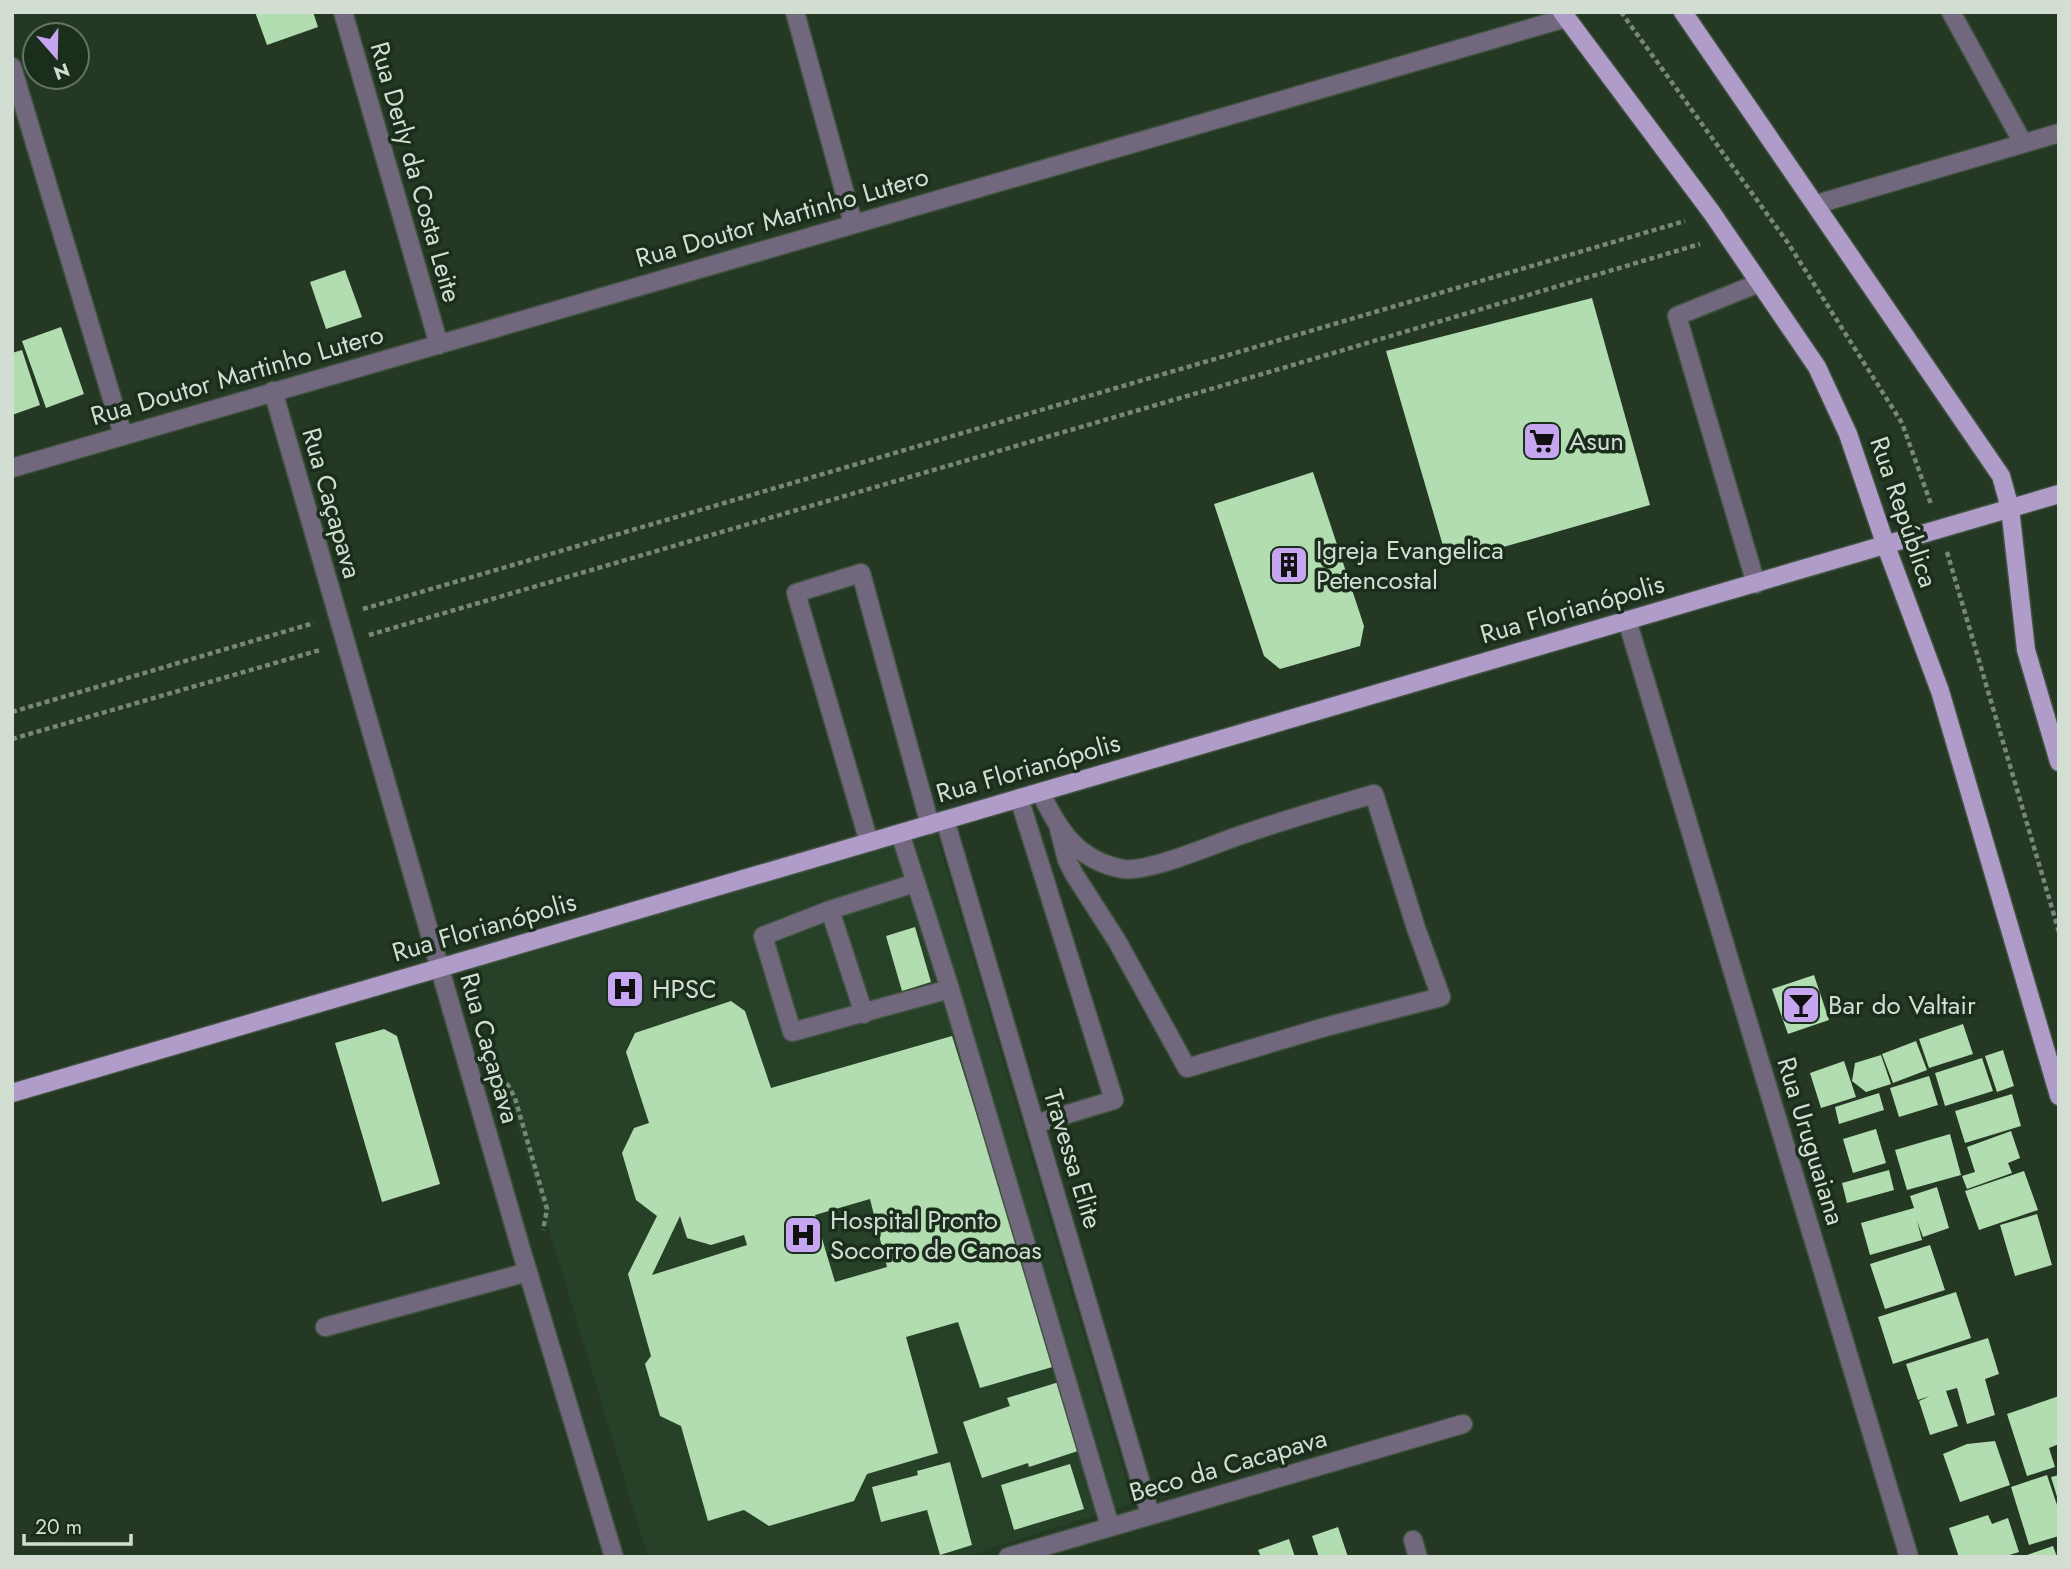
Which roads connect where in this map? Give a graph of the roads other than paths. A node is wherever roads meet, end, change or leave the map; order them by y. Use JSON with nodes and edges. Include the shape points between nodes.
{"nodes":[{"id":1,"x":343,"y":12,"type":"edge"},
{"id":2,"x":795,"y":12,"type":"edge"},
{"id":3,"x":1683,"y":12,"type":"edge"},
{"id":4,"x":1951,"y":12,"type":"edge"},
{"id":5,"x":1564,"y":15,"type":"edge"},
{"id":6,"x":12,"y":67,"type":"edge"},
{"id":7,"x":2059,"y":133,"type":"edge"},
{"id":8,"x":2023,"y":143,"type":"junction"},
{"id":9,"x":1816,"y":204,"type":"junction"},
{"id":10,"x":853,"y":223,"type":"junction"},
{"id":11,"x":1759,"y":283,"type":"junction"},
{"id":12,"x":439,"y":345,"type":"junction"},
{"id":13,"x":273,"y":391,"type":"junction"},
{"id":14,"x":123,"y":435,"type":"junction"},
{"id":15,"x":12,"y":468,"type":"edge"},
{"id":16,"x":2059,"y":494,"type":"edge"},
{"id":17,"x":2010,"y":508,"type":"junction"},
{"id":18,"x":1886,"y":546,"type":"junction"},
{"id":19,"x":1756,"y":584,"type":"junction"},
{"id":20,"x":1627,"y":620,"type":"junction"},
{"id":21,"x":2059,"y":762,"type":"edge"},
{"id":22,"x":1040,"y":792,"type":"junction"},
{"id":23,"x":1019,"y":798,"type":"junction"},
{"id":24,"x":937,"y":822,"type":"junction"},
{"id":25,"x":1059,"y":829,"type":"junction"},
{"id":26,"x":900,"y":833,"type":"junction"},
{"id":27,"x":870,"y":842,"type":"junction"},
{"id":28,"x":915,"y":883,"type":"junction"},
{"id":29,"x":830,"y":911,"type":"junction"},
{"id":30,"x":439,"y":968,"type":"junction"},
{"id":31,"x":950,"y":989,"type":"junction"},
{"id":32,"x":864,"y":1014,"type":"junction"},
{"id":33,"x":12,"y":1093,"type":"edge"},
{"id":34,"x":2059,"y":1096,"type":"edge"},
{"id":35,"x":1035,"y":1124,"type":"junction"},
{"id":36,"x":528,"y":1272,"type":"junction"},
{"id":37,"x":325,"y":1327,"type":"dead end"},
{"id":38,"x":1463,"y":1424,"type":"dead end"},
{"id":39,"x":1150,"y":1514,"type":"junction"},
{"id":40,"x":1110,"y":1526,"type":"junction"},
{"id":41,"x":614,"y":1557,"type":"edge"},
{"id":42,"x":1008,"y":1557,"type":"edge"},
{"id":43,"x":1909,"y":1557,"type":"edge"}],
"edges":[{"from":1,"to":12,"type":"street","name":"Rua Derly da Costa Leite"},
{"from":2,"to":10,"type":"street"},
{"from":3,"to":9,"type":"main road"},
{"from":4,"to":8,"type":"street"},
{"from":5,"to":10,"type":"street","name":"Rua Doutor Martinho Lutero"},
{"from":5,"to":11,"type":"main road","name":"Rua República"},
{"from":6,"to":14,"type":"street"},
{"from":7,"to":8,"type":"street"},
{"from":8,"to":9,"type":"street"},
{"from":9,"to":17,"type":"main road","via":[[2001,476]]},
{"from":10,"to":12,"type":"street","name":"Rua Doutor Martinho Lutero"},
{"from":11,"to":18,"type":"main road","name":"Rua República","via":[[1817,367],[1848,434]]},
{"from":11,"to":19,"type":"street","via":[[1677,316]]},
{"from":12,"to":13,"type":"street","name":"Rua Doutor Martinho Lutero"},
{"from":13,"to":14,"type":"street","name":"Rua Doutor Martinho Lutero"},
{"from":13,"to":30,"type":"street","name":"Rua Caçapava"},
{"from":14,"to":15,"type":"street","name":"Rua Doutor Martinho Lutero"},
{"from":16,"to":17,"type":"main road","name":"Rua Florianópolis"},
{"from":17,"to":18,"type":"main road","name":"Rua Florianópolis"},
{"from":17,"to":21,"type":"main road","via":[[2026,650]]},
{"from":18,"to":19,"type":"main road","name":"Rua Florianópolis"},
{"from":18,"to":34,"type":"main road","name":"Rua República","via":[[1940,691]]},
{"from":19,"to":20,"type":"main road","name":"Rua Florianópolis"},
{"from":20,"to":22,"type":"main road","name":"Rua Florianópolis"},
{"from":20,"to":43,"type":"street","name":"Rua Uruguaiana"},
{"from":22,"to":23,"type":"main road","name":"Rua Florianópolis"},
{"from":22,"to":25,"type":"street"},
{"from":23,"to":24,"type":"main road","name":"Rua Florianópolis"},
{"from":23,"to":35,"type":"street","via":[[1114,1100]]},
{"from":24,"to":26,"type":"main road","name":"Rua Florianópolis"},
{"from":24,"to":27,"type":"street","name":"Travessa Elite","via":[[861,573],[796,593]]},
{"from":24,"to":35,"type":"street","name":"Travessa Elite"},
{"from":25,"to":25,"type":"street","via":[[1074,874],[1187,1068],[1441,997],[1374,794],[1171,859],[1125,869],[1085,854]]},
{"from":26,"to":27,"type":"main road","name":"Rua Florianópolis"},
{"from":26,"to":28,"type":"street"},
{"from":27,"to":30,"type":"main road","name":"Rua Florianópolis"},
{"from":28,"to":29,"type":"street"},
{"from":28,"to":31,"type":"street"},
{"from":29,"to":32,"type":"street"},
{"from":29,"to":32,"type":"street","via":[[762,936],[792,1032]]},
{"from":30,"to":33,"type":"main road","name":"Rua Florianópolis"},
{"from":30,"to":36,"type":"street","name":"Rua Caçapava"},
{"from":31,"to":32,"type":"street"},
{"from":31,"to":40,"type":"street"},
{"from":35,"to":39,"type":"street","name":"Travessa Elite"},
{"from":36,"to":37,"type":"street"},
{"from":36,"to":41,"type":"street","name":"Rua Caçapava"},
{"from":38,"to":39,"type":"street","name":"Beco da Cacapava"},
{"from":39,"to":40,"type":"street","name":"Beco da Cacapava"},
{"from":40,"to":42,"type":"street","name":"Beco da Cacapava"}]}
